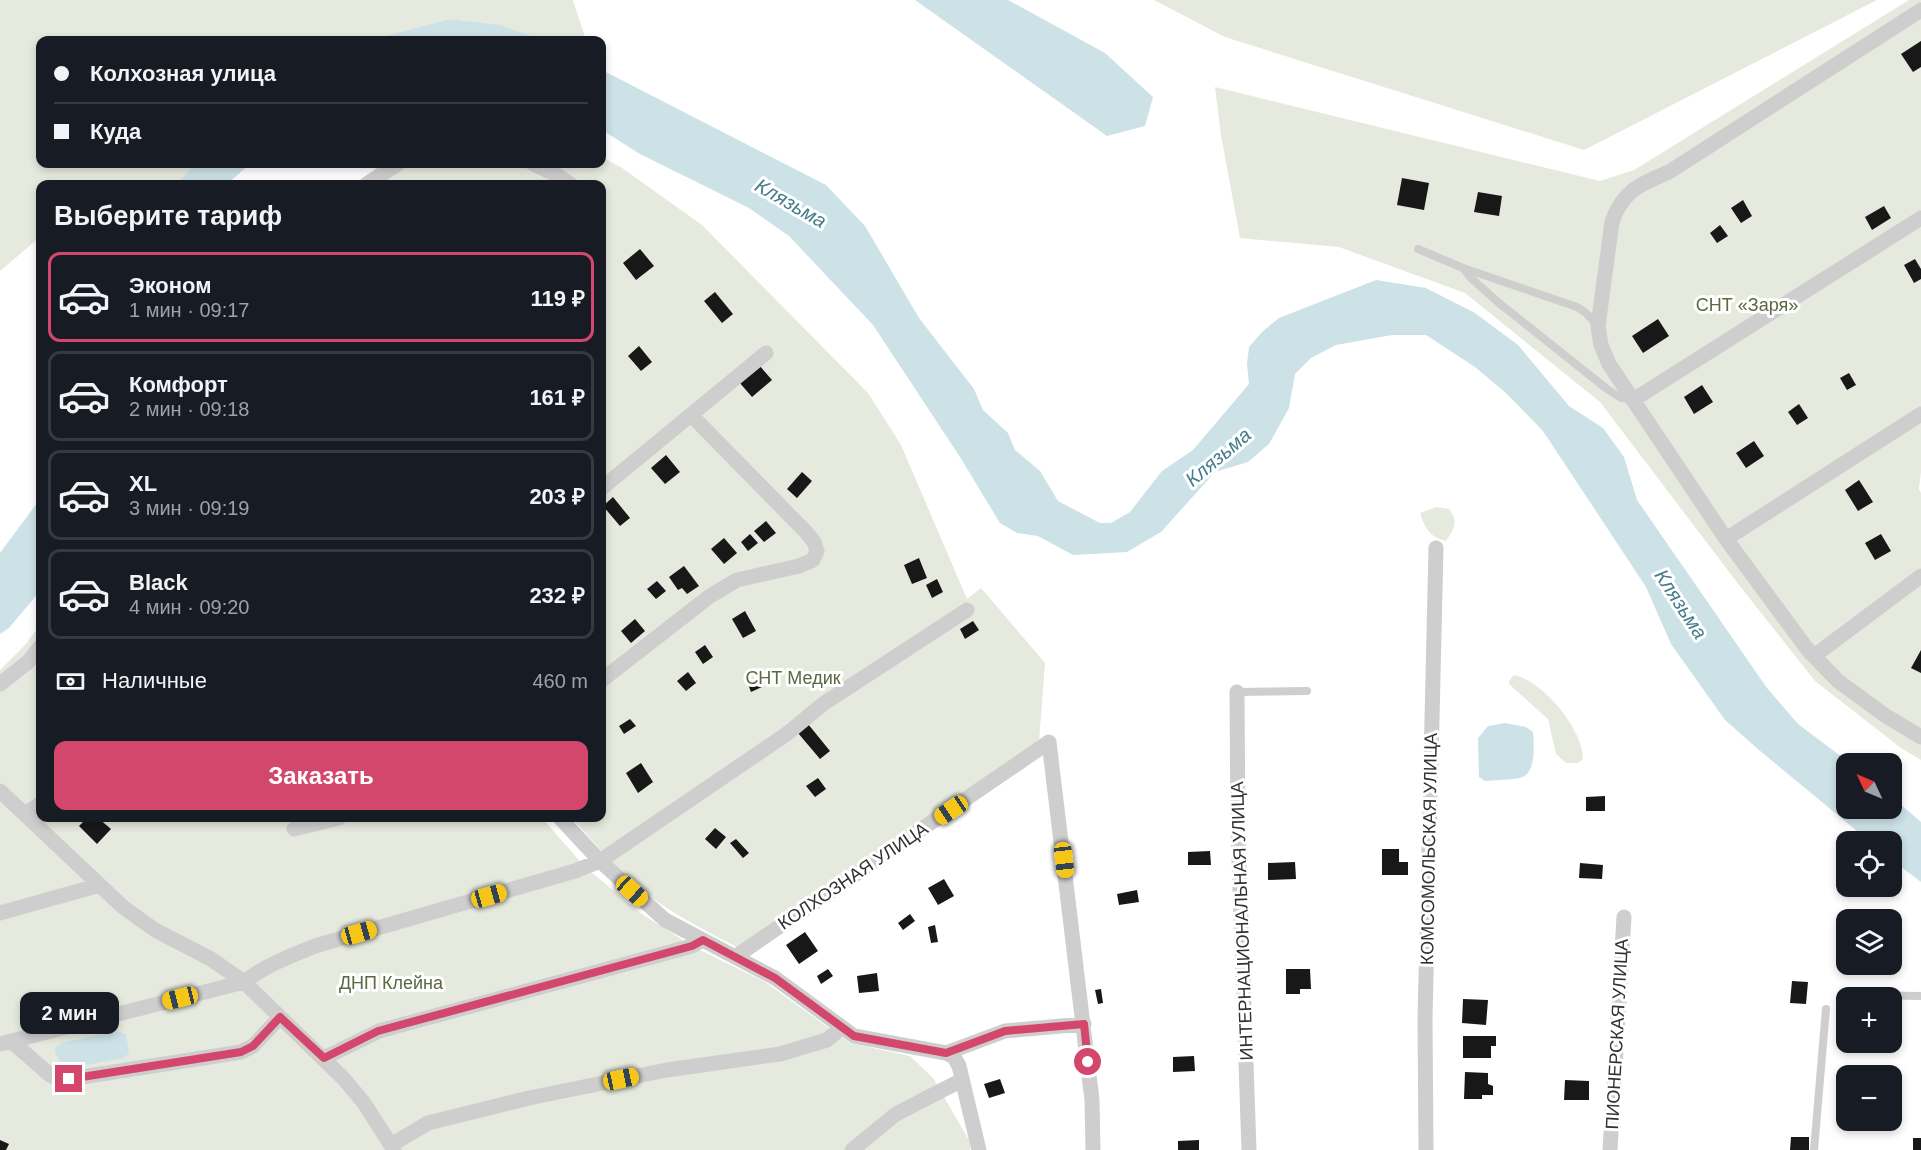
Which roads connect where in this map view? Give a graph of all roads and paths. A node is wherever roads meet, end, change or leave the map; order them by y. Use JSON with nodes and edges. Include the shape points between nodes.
{"nodes":[{"id":1,"x":1921,"y":10,"type":"edge"},
{"id":2,"x":392,"y":168,"type":"edge"},
{"id":3,"x":542,"y":168,"type":"edge"},
{"id":4,"x":373,"y":180,"type":"edge"},
{"id":5,"x":564,"y":180,"type":"edge"},
{"id":6,"x":1921,"y":218,"type":"edge"},
{"id":7,"x":1418,"y":249,"type":"dead end"},
{"id":8,"x":1463,"y":268,"type":"junction"},
{"id":9,"x":1598,"y":326,"type":"junction"},
{"id":10,"x":765,"y":353,"type":"dead end"},
{"id":11,"x":1633,"y":399,"type":"junction"},
{"id":12,"x":1921,"y":414,"type":"edge"},
{"id":13,"x":691,"y":415,"type":"junction"},
{"id":14,"x":606,"y":485,"type":"edge"},
{"id":15,"x":1726,"y":539,"type":"junction"},
{"id":16,"x":1436,"y":548,"type":"dead end"},
{"id":17,"x":1921,"y":576,"type":"edge"},
{"id":18,"x":967,"y":610,"type":"dead end"},
{"id":19,"x":36,"y":652,"type":"edge"},
{"id":20,"x":1814,"y":656,"type":"junction"},
{"id":21,"x":606,"y":677,"type":"edge"},
{"id":22,"x":0,"y":684,"type":"edge"},
{"id":23,"x":1307,"y":691,"type":"dead end"},
{"id":24,"x":1237,"y":692,"type":"joint"},
{"id":25,"x":1921,"y":737,"type":"edge"},
{"id":26,"x":0,"y":791,"type":"edge"},
{"id":27,"x":36,"y":807,"type":"edge"},
{"id":28,"x":25,"y":814,"type":"junction"},
{"id":29,"x":323,"y":822,"type":"edge"},
{"id":30,"x":564,"y":822,"type":"edge"},
{"id":31,"x":294,"y":829,"type":"dead end"},
{"id":32,"x":600,"y":861,"type":"junction"},
{"id":33,"x":100,"y":885,"type":"junction"},
{"id":34,"x":0,"y":913,"type":"edge"},
{"id":35,"x":1624,"y":917,"type":"dead end"},
{"id":36,"x":703,"y":940,"type":"junction"},
{"id":37,"x":735,"y":957,"type":"junction"},
{"id":38,"x":244,"y":982,"type":"junction"},
{"id":39,"x":1902,"y":996,"type":"edge"},
{"id":40,"x":1921,"y":996,"type":"edge"},
{"id":41,"x":1826,"y":1009,"type":"dead end"},
{"id":42,"x":280,"y":1017,"type":"junction"},
{"id":43,"x":1084,"y":1024,"type":"junction"},
{"id":44,"x":841,"y":1028,"type":"junction"},
{"id":45,"x":5,"y":1042,"type":"edge"},
{"id":46,"x":946,"y":1053,"type":"junction"},
{"id":47,"x":324,"y":1058,"type":"junction"},
{"id":48,"x":962,"y":1080,"type":"junction"},
{"id":49,"x":392,"y":1148,"type":"edge"},
{"id":50,"x":852,"y":1150,"type":"edge"},
{"id":51,"x":979,"y":1150,"type":"edge"},
{"id":52,"x":1093,"y":1150,"type":"edge"},
{"id":53,"x":1249,"y":1150,"type":"edge"},
{"id":54,"x":1426,"y":1150,"type":"edge"},
{"id":55,"x":1610,"y":1150,"type":"edge"},
{"id":56,"x":1814,"y":1150,"type":"edge"}],
"edges":[{"from":1,"to":9,"type":"street","via":[[1670,171],[1626,194],[1612,222]]},
{"from":2,"to":4,"type":"street"},
{"from":3,"to":5,"type":"street"},
{"from":6,"to":11,"type":"street"},
{"from":7,"to":8,"type":"lane"},
{"from":8,"to":9,"type":"lane","via":[[1577,307]]},
{"from":8,"to":11,"type":"lane","via":[[1499,303],[1607,389],[1621,398]]},
{"from":9,"to":11,"type":"street","via":[[1609,364]]},
{"from":10,"to":13,"type":"street"},
{"from":11,"to":15,"type":"street"},
{"from":12,"to":15,"type":"street"},
{"from":13,"to":14,"type":"street"},
{"from":13,"to":21,"type":"street","via":[[805,531],[817,551],[813,560],[799,566],[736,580]]},
{"from":15,"to":20,"type":"street"},
{"from":16,"to":54,"type":"street","name":"КОМСОМОЛЬСКАЯ УЛИЦА","via":[[1425,1019]]},
{"from":17,"to":20,"type":"street"},
{"from":18,"to":32,"type":"street","via":[[823,704],[788,733]]},
{"from":19,"to":22,"type":"street"},
{"from":20,"to":25,"type":"street","via":[[1838,681]]},
{"from":23,"to":24,"type":"lane"},
{"from":24,"to":53,"type":"street","name":"ИНТЕРНАЦИОНАЛЬНАЯ УЛИЦА"},
{"from":26,"to":28,"type":"street"},
{"from":27,"to":28,"type":"street"},
{"from":28,"to":33,"type":"street"},
{"from":29,"to":31,"type":"street"},
{"from":30,"to":32,"type":"street"},
{"from":32,"to":36,"type":"street","via":[[665,920]]},
{"from":32,"to":38,"type":"street","via":[[315,946],[257,971]]},
{"from":33,"to":34,"type":"street"},
{"from":33,"to":38,"type":"street","via":[[155,930],[211,959]]},
{"from":35,"to":55,"type":"street","name":"ПИОНЕРСКАЯ УЛИЦА"},
{"from":36,"to":37,"type":"street"},
{"from":36,"to":47,"type":"street","via":[[378,1031]]},
{"from":37,"to":43,"type":"street","name":"КОЛХОЗНАЯ УЛИЦА","via":[[1049,742]]},
{"from":37,"to":44,"type":"street","via":[[775,978]]},
{"from":38,"to":42,"type":"street"},
{"from":38,"to":45,"type":"street"},
{"from":39,"to":40,"type":"lane"},
{"from":41,"to":56,"type":"lane"},
{"from":42,"to":45,"type":"street","via":[[253,1046],[241,1052],[69,1079],[50,1075]]},
{"from":42,"to":47,"type":"street"},
{"from":43,"to":46,"type":"street","via":[[1005,1031]]},
{"from":43,"to":52,"type":"street","name":"КОЛХОЗНАЯ УЛИЦА"},
{"from":44,"to":46,"type":"street","via":[[854,1036]]},
{"from":44,"to":49,"type":"street","via":[[827,1040],[780,1054],[667,1070],[428,1123]]},
{"from":46,"to":48,"type":"street","via":[[954,1057]]},
{"from":47,"to":49,"type":"street","via":[[364,1103]]},
{"from":48,"to":50,"type":"street","via":[[896,1114]]},
{"from":48,"to":51,"type":"street"}]}
